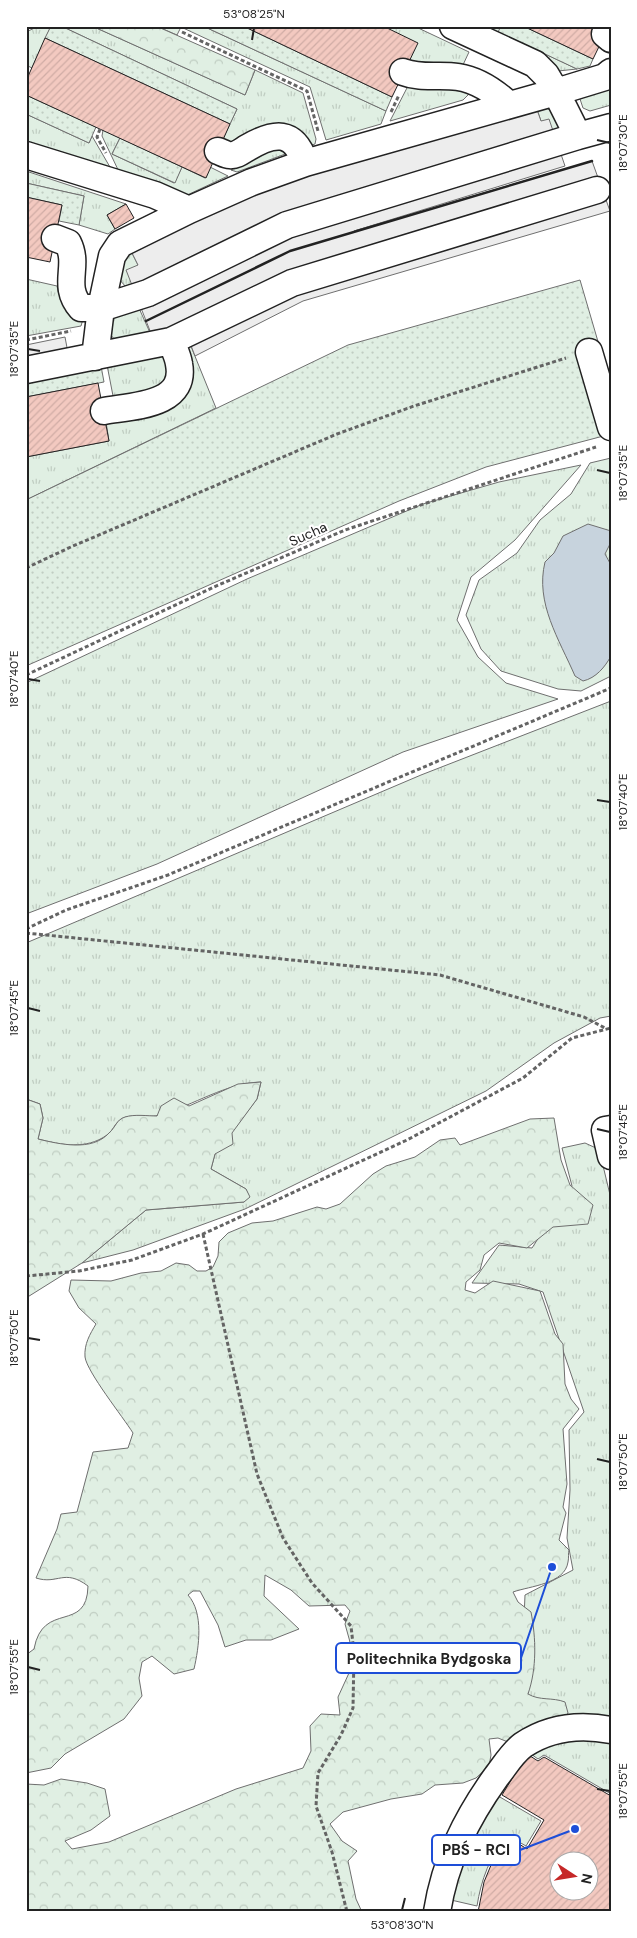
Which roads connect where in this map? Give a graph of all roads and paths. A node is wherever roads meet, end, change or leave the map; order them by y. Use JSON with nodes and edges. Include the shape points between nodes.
{"nodes":[{"id":1,"x":453,"y":26,"type":"edge"},
{"id":2,"x":182,"y":32,"type":"dead end"},
{"id":3,"x":611,"y":72,"type":"edge"},
{"id":4,"x":406,"y":73,"type":"joint"},
{"id":5,"x":556,"y":92,"type":"junction"},
{"id":6,"x":509,"y":105,"type":"junction"},
{"id":7,"x":389,"y":118,"type":"dead end"},
{"id":8,"x":611,"y":127,"type":"edge"},
{"id":9,"x":319,"y":136,"type":"dead end"},
{"id":10,"x":578,"y":136,"type":"junction"},
{"id":11,"x":218,"y":151,"type":"dead end"},
{"id":12,"x":26,"y":155,"type":"edge"},
{"id":13,"x":305,"y":163,"type":"junction"},
{"id":14,"x":596,"y":190,"type":"dead end"},
{"id":15,"x":189,"y":210,"type":"junction"},
{"id":16,"x":55,"y":238,"type":"dead end"},
{"id":17,"x":101,"y":308,"type":"junction"},
{"id":18,"x":171,"y":342,"type":"junction"},
{"id":19,"x":589,"y":352,"type":"joint"},
{"id":20,"x":95,"y":357,"type":"junction"},
{"id":21,"x":26,"y":370,"type":"edge"},
{"id":22,"x":104,"y":411,"type":"dead end"},
{"id":23,"x":606,"y":436,"type":"edge"},
{"id":24,"x":26,"y":568,"type":"edge"},
{"id":25,"x":26,"y":675,"type":"edge"},
{"id":26,"x":611,"y":688,"type":"edge"},
{"id":27,"x":26,"y":929,"type":"edge"},
{"id":28,"x":26,"y":933,"type":"edge"},
{"id":29,"x":611,"y":1028,"type":"edge"},
{"id":30,"x":606,"y":1029,"type":"junction"},
{"id":31,"x":611,"y":1129,"type":"edge"},
{"id":32,"x":611,"y":1156,"type":"edge"},
{"id":33,"x":203,"y":1234,"type":"junction"},
{"id":34,"x":26,"y":1276,"type":"edge"},
{"id":35,"x":611,"y":1730,"type":"edge"},
{"id":36,"x":347,"y":1912,"type":"edge"},
{"id":37,"x":437,"y":1912,"type":"edge"}],
"edges":[{"from":1,"to":5,"type":"street","via":[[534,64],[546,75]]},
{"from":2,"to":9,"type":"path","via":[[307,91]]},
{"from":3,"to":5,"type":"street","via":[[605,77]]},
{"from":4,"to":6,"type":"street","via":[[468,80],[496,93]]},
{"from":4,"to":7,"type":"path"},
{"from":5,"to":6,"type":"street"},
{"from":5,"to":10,"type":"street"},
{"from":6,"to":13,"type":"street"},
{"from":8,"to":10,"type":"street"},
{"from":10,"to":17,"type":"street","via":[[287,225],[148,293]]},
{"from":11,"to":13,"type":"street","via":[[229,155],[238,153],[283,135],[300,147]]},
{"from":12,"to":15,"type":"street","via":[[155,195]]},
{"from":13,"to":15,"type":"street"},
{"from":14,"to":18,"type":"street","via":[[292,283]]},
{"from":15,"to":17,"type":"street","via":[[120,244],[112,256]]},
{"from":16,"to":17,"type":"street","via":[[68,243],[72,250],[71,290],[75,300],[81,308]]},
{"from":17,"to":20,"type":"street"},
{"from":18,"to":20,"type":"street"},
{"from":18,"to":22,"type":"street","via":[[179,364],[180,377],[176,389],[165,398]]},
{"from":19,"to":23,"type":"street"},
{"from":19,"to":24,"type":"path","via":[[423,403],[337,434]]},
{"from":20,"to":21,"type":"street"},
{"from":23,"to":25,"type":"path","name":"Sucha","via":[[345,530]]},
{"from":26,"to":27,"type":"path","via":[[168,875],[66,910]]},
{"from":28,"to":30,"type":"path","via":[[440,975],[584,1017]]},
{"from":29,"to":30,"type":"path"},
{"from":30,"to":33,"type":"path","via":[[572,1038],[523,1078],[407,1140]]},
{"from":31,"to":32,"type":"street","via":[[605,1130]]},
{"from":33,"to":34,"type":"path","via":[[132,1260],[79,1271]]},
{"from":33,"to":36,"type":"path","via":[[257,1474],[283,1538],[312,1583],[351,1626],[353,1708],[341,1736],[318,1773],[316,1806]]},
{"from":35,"to":37,"type":"street","via":[[586,1726],[562,1729],[522,1746],[482,1796],[458,1840],[449,1861]]}]}
